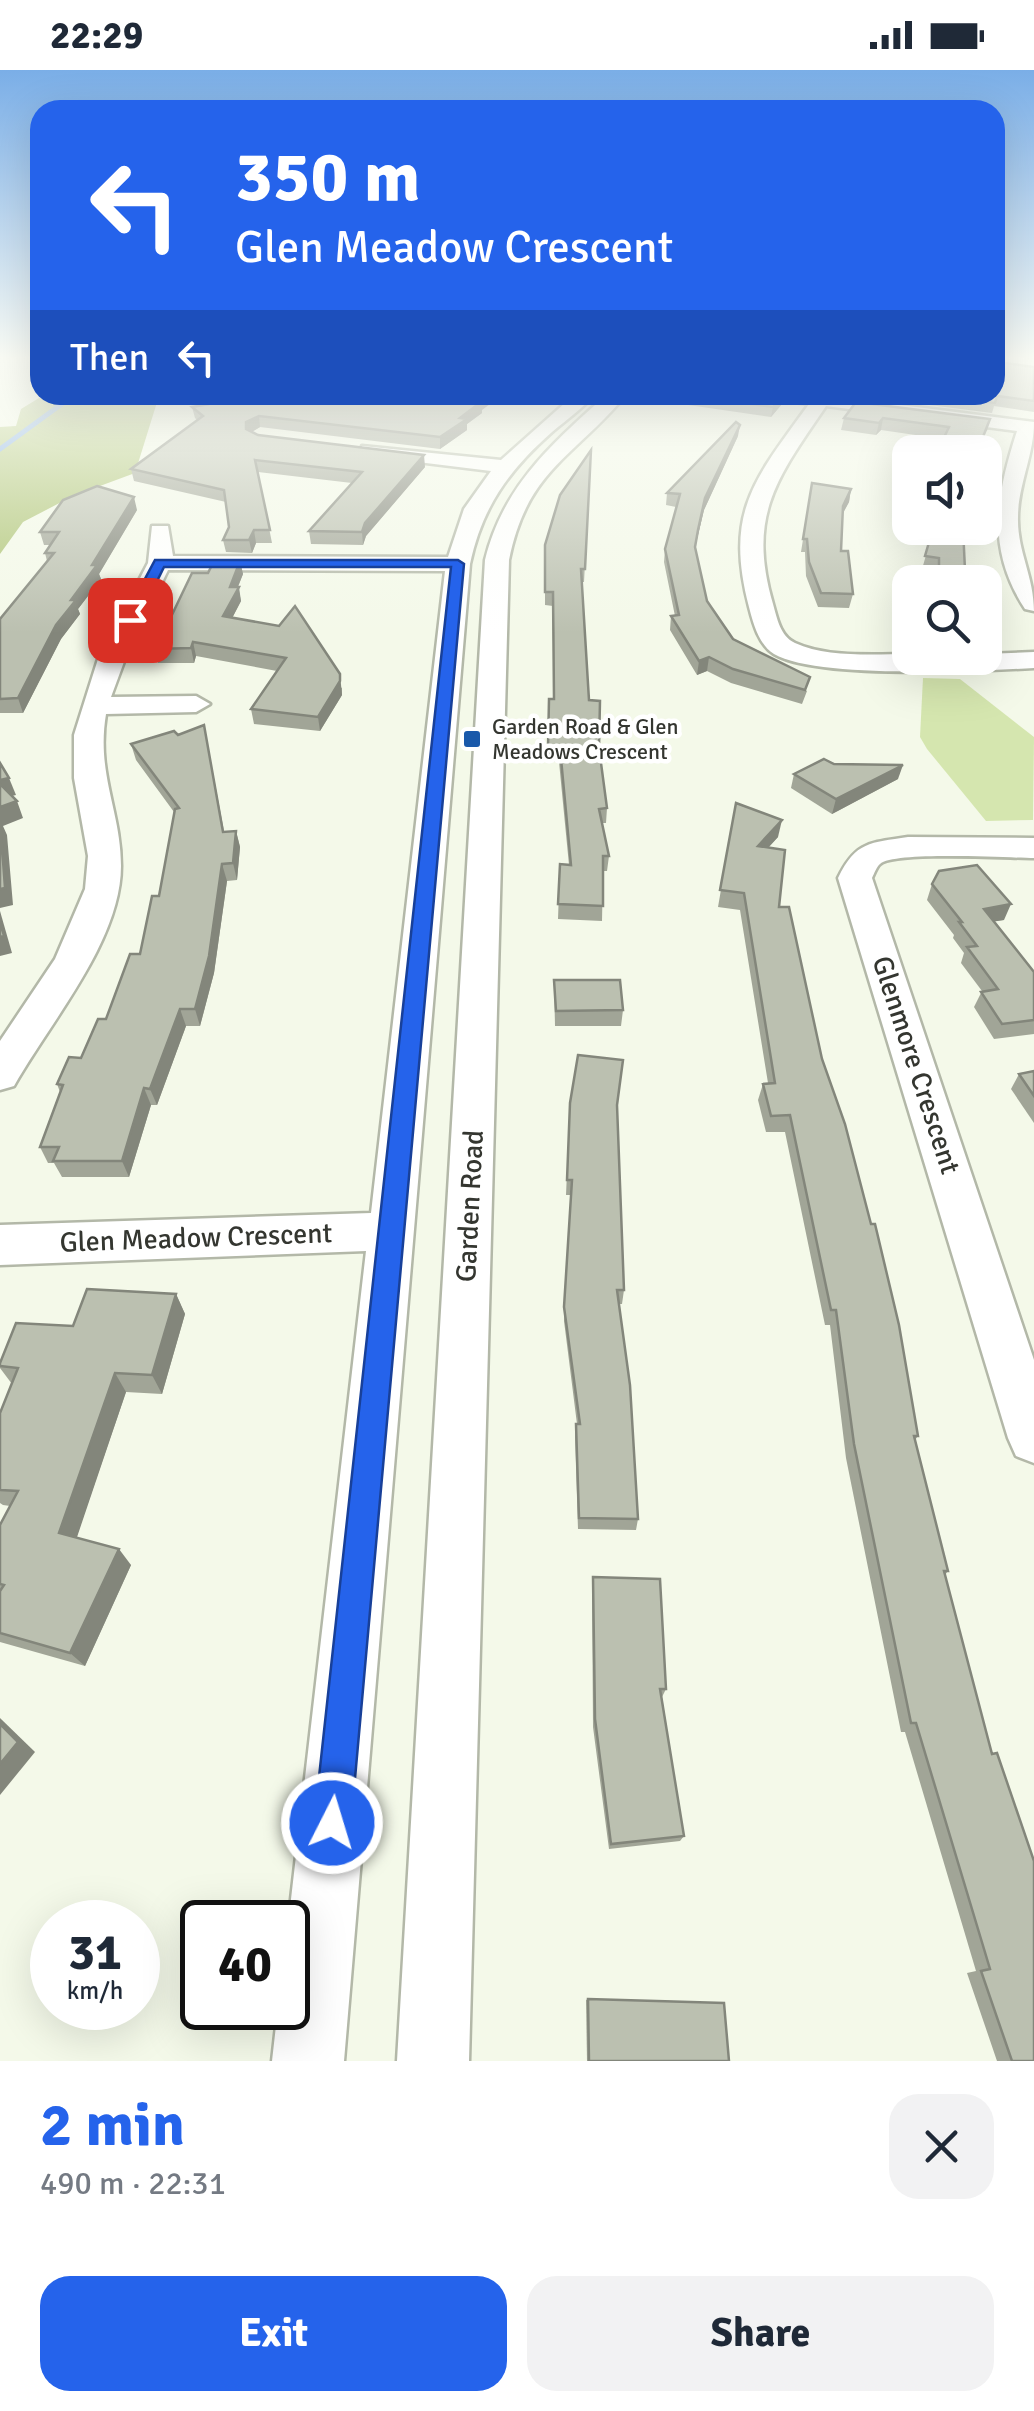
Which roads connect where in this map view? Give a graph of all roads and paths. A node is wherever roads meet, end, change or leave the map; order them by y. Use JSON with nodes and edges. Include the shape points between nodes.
{"nodes":[{"id":1,"x":357,"y":448,"type":"edge"},
{"id":2,"x":483,"y":448,"type":"edge"},
{"id":3,"x":525,"y":448,"type":"edge"},
{"id":4,"x":563,"y":448,"type":"edge"},
{"id":5,"x":789,"y":448,"type":"edge"},
{"id":6,"x":1024,"y":448,"type":"edge"},
{"id":7,"x":468,"y":461,"type":"junction"},
{"id":8,"x":504,"y":466,"type":"junction"},
{"id":9,"x":160,"y":531,"type":"dead end"},
{"id":10,"x":160,"y":563,"type":"junction"},
{"id":11,"x":458,"y":564,"type":"junction"},
{"id":12,"x":1034,"y":604,"type":"edge"},
{"id":13,"x":1034,"y":660,"type":"edge"},
{"id":14,"x":196,"y":704,"type":"dead end"},
{"id":15,"x":96,"y":706,"type":"junction"},
{"id":16,"x":1034,"y":848,"type":"edge"},
{"id":17,"x":0,"y":1076,"type":"edge"},
{"id":18,"x":391,"y":1232,"type":"junction"},
{"id":19,"x":0,"y":1245,"type":"edge"},
{"id":20,"x":1034,"y":1438,"type":"edge"},
{"id":21,"x":308,"y":2061,"type":"edge"},
{"id":22,"x":432,"y":2061,"type":"edge"}],
"edges":[{"from":1,"to":7,"type":"street"},
{"from":2,"to":7,"type":"street"},
{"from":3,"to":8,"type":"street"},
{"from":4,"to":22,"type":"street","name":"Garden Road","via":[[524,486],[504,523],[497,560]]},
{"from":5,"to":13,"type":"street","via":[[759,492],[750,519],[751,570],[778,645],[833,660]]},
{"from":6,"to":12,"type":"street","via":[[1004,522],[1013,566]]},
{"from":7,"to":8,"type":"street"},
{"from":8,"to":11,"type":"street","via":[[471,513]]},
{"from":9,"to":10,"type":"street"},
{"from":10,"to":11,"type":"street"},
{"from":10,"to":15,"type":"street","via":[[112,657]]},
{"from":11,"to":18,"type":"street"},
{"from":14,"to":15,"type":"street"},
{"from":15,"to":17,"type":"street","via":[[87,757],[106,848],[101,891],[81,943]]},
{"from":16,"to":20,"type":"street","name":"Glenmore Crescent","via":[[890,848],[864,859],[855,878]]},
{"from":18,"to":19,"type":"street","name":"Glen Meadow Crescent"},
{"from":18,"to":21,"type":"street"}]}
